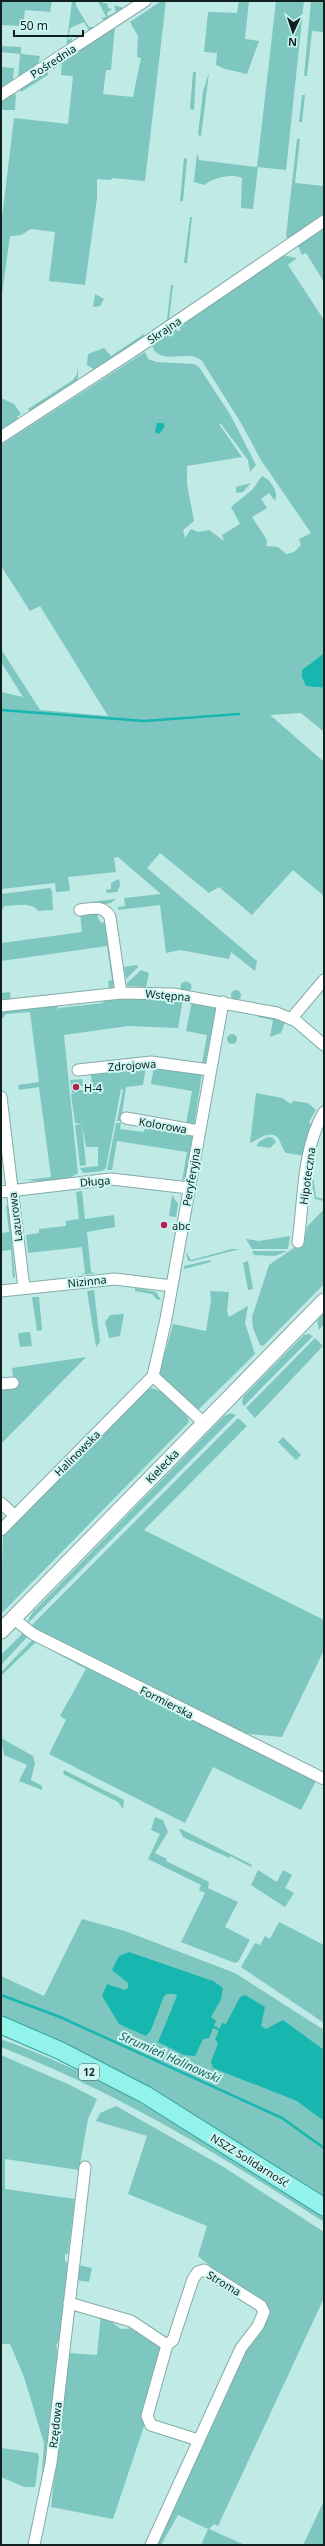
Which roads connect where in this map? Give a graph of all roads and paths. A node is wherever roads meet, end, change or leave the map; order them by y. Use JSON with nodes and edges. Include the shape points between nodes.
{"nodes":[{"id":1,"x":146,"y":1,"type":"edge"},
{"id":2,"x":1,"y":95,"type":"edge"},
{"id":3,"x":324,"y":221,"type":"edge"},
{"id":4,"x":1,"y":437,"type":"edge"},
{"id":5,"x":80,"y":910,"type":"dead end"},
{"id":6,"x":324,"y":980,"type":"edge"},
{"id":7,"x":121,"y":994,"type":"junction"},
{"id":8,"x":223,"y":1002,"type":"junction"},
{"id":9,"x":1,"y":1006,"type":"edge"},
{"id":10,"x":291,"y":1019,"type":"junction"},
{"id":11,"x":324,"y":1045,"type":"edge"},
{"id":12,"x":78,"y":1070,"type":"dead end"},
{"id":13,"x":210,"y":1070,"type":"junction"},
{"id":14,"x":1,"y":1097,"type":"edge"},
{"id":15,"x":324,"y":1112,"type":"edge"},
{"id":16,"x":126,"y":1118,"type":"dead end"},
{"id":17,"x":3,"y":1124,"type":"edge"},
{"id":18,"x":199,"y":1131,"type":"junction"},
{"id":19,"x":189,"y":1188,"type":"junction"},
{"id":20,"x":12,"y":1191,"type":"junction"},
{"id":21,"x":1,"y":1192,"type":"edge"},
{"id":22,"x":298,"y":1242,"type":"dead end"},
{"id":23,"x":172,"y":1286,"type":"junction"},
{"id":24,"x":24,"y":1288,"type":"junction"},
{"id":25,"x":1,"y":1291,"type":"edge"},
{"id":26,"x":324,"y":1301,"type":"edge"},
{"id":27,"x":153,"y":1376,"type":"junction"},
{"id":28,"x":13,"y":1383,"type":"dead end"},
{"id":29,"x":1,"y":1384,"type":"edge"},
{"id":30,"x":204,"y":1423,"type":"junction"},
{"id":31,"x":1,"y":1503,"type":"edge"},
{"id":32,"x":14,"y":1515,"type":"junction"},
{"id":33,"x":1,"y":1530,"type":"edge"},
{"id":34,"x":14,"y":1618,"type":"junction"},
{"id":35,"x":1,"y":1631,"type":"edge"},
{"id":36,"x":324,"y":1780,"type":"edge"},
{"id":37,"x":1,"y":2025,"type":"edge"},
{"id":38,"x":1,"y":2035,"type":"edge"},
{"id":39,"x":174,"y":2114,"type":"junction"},
{"id":40,"x":85,"y":2167,"type":"dead end"},
{"id":41,"x":324,"y":2207,"type":"edge"},
{"id":42,"x":69,"y":2303,"type":"junction"},
{"id":43,"x":167,"y":2345,"type":"junction"},
{"id":44,"x":198,"y":2440,"type":"junction"},
{"id":45,"x":34,"y":2545,"type":"edge"},
{"id":46,"x":151,"y":2545,"type":"edge"}],
"edges":[{"from":1,"to":2,"type":"street","name":"Pośrednia"},
{"from":3,"to":4,"type":"street","name":"Skrajna"},
{"from":5,"to":7,"type":"street","via":[[101,909],[109,914]]},
{"from":6,"to":10,"type":"street"},
{"from":7,"to":8,"type":"street","name":"Wstępna","via":[[173,994]]},
{"from":7,"to":9,"type":"street","name":"Wstępna"},
{"from":8,"to":10,"type":"street","name":"Wstępna","via":[[271,1011]]},
{"from":8,"to":13,"type":"street","name":"Peryferyjna"},
{"from":10,"to":11,"type":"street","name":"Wstępna"},
{"from":12,"to":13,"type":"street","name":"Zdrojowa","via":[[151,1062]]},
{"from":13,"to":18,"type":"street","name":"Peryferyjna"},
{"from":14,"to":17,"type":"street","name":"Lazurowa"},
{"from":15,"to":22,"type":"street","name":"Hipoteczna","via":[[310,1149]]},
{"from":16,"to":18,"type":"street","name":"Kolorowa"},
{"from":17,"to":20,"type":"street","name":"Lazurowa"},
{"from":18,"to":19,"type":"street","name":"Peryferyjna"},
{"from":19,"to":20,"type":"street","name":"Długa","via":[[111,1179]]},
{"from":19,"to":23,"type":"street","name":"Peryferyjna"},
{"from":20,"to":21,"type":"street","name":"Długa"},
{"from":20,"to":24,"type":"street","name":"Lazurowa"},
{"from":23,"to":24,"type":"street","name":"Nizinna","via":[[115,1279]]},
{"from":23,"to":27,"type":"street","name":"Peryferyjna"},
{"from":24,"to":25,"type":"street","name":"Nizinna"},
{"from":26,"to":30,"type":"main road","name":"Kielecka"},
{"from":27,"to":30,"type":"street"},
{"from":27,"to":32,"type":"street","name":"Halinowska"},
{"from":28,"to":29,"type":"street"},
{"from":30,"to":34,"type":"main road","name":"Kielecka"},
{"from":31,"to":32,"type":"street"},
{"from":32,"to":33,"type":"street","name":"Halinowska"},
{"from":34,"to":35,"type":"main road","name":"Kielecka"},
{"from":34,"to":36,"type":"street","name":"Formierska","via":[[40,1637]]},
{"from":37,"to":39,"type":"main road","name":"NSZZ Solidarność","number":"12","via":[[112,2077]]},
{"from":38,"to":39,"type":"main road","name":"NSZZ Solidarność","number":"12","via":[[83,2069]]},
{"from":39,"to":41,"type":"main road","name":"NSZZ Solidarność","number":"12"},
{"from":40,"to":42,"type":"street","name":"Rzędowa"},
{"from":42,"to":43,"type":"street","via":[[131,2320]]},
{"from":42,"to":45,"type":"street","name":"Rzędowa","via":[[51,2463]]},
{"from":43,"to":44,"type":"street","name":"Stroma","via":[[148,2420],[151,2425]]},
{"from":43,"to":44,"type":"street","name":"Stroma","via":[[173,2340],[191,2285],[198,2272],[208,2272],[263,2308],[262,2320],[241,2348]]},
{"from":44,"to":46,"type":"street","name":"Stroma"}]}
